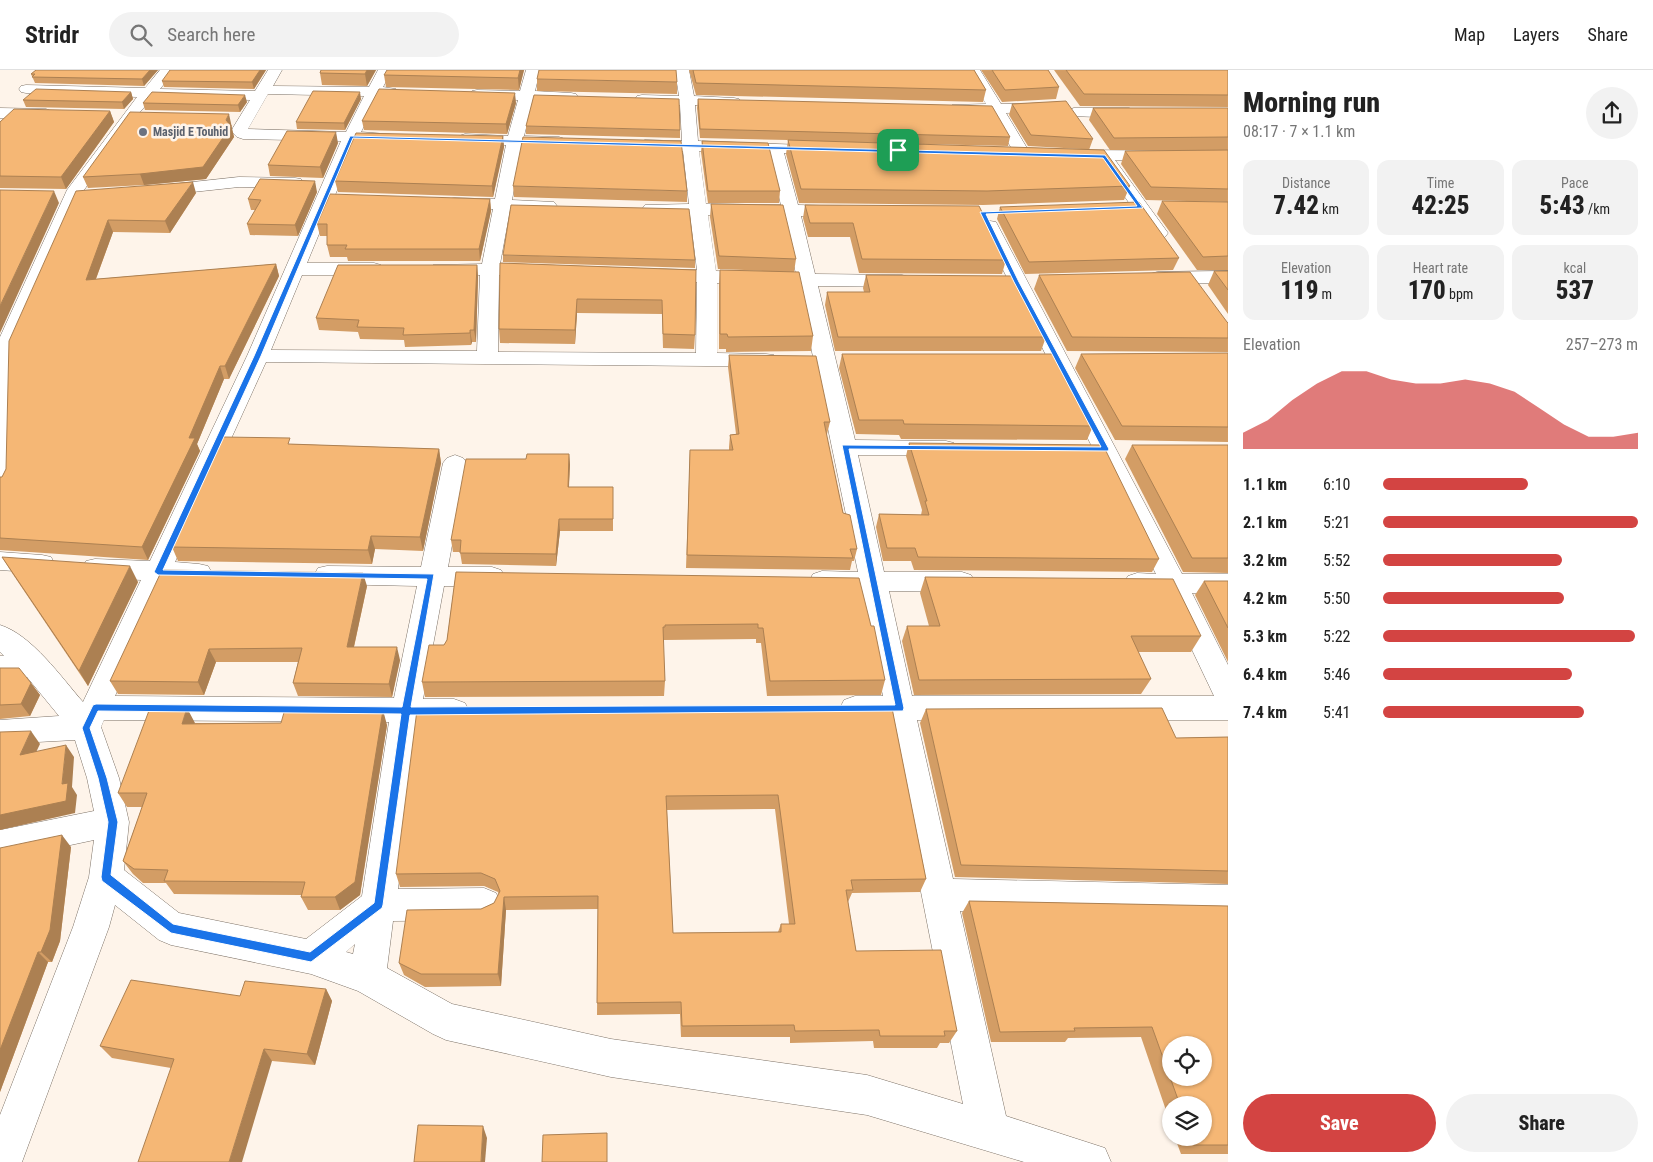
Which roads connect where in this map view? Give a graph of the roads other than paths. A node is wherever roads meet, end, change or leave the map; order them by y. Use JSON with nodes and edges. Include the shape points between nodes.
{"nodes":[{"id":1,"x":168,"y":70,"type":"edge"},
{"id":2,"x":275,"y":70,"type":"edge"},
{"id":3,"x":385,"y":70,"type":"edge"},
{"id":4,"x":533,"y":70,"type":"edge"},
{"id":5,"x":682,"y":70,"type":"edge"},
{"id":6,"x":973,"y":70,"type":"edge"},
{"id":7,"x":26,"y":89,"type":"dead end"},
{"id":8,"x":151,"y":92,"type":"junction"},
{"id":9,"x":375,"y":92,"type":"junction"},
{"id":10,"x":261,"y":93,"type":"junction"},
{"id":11,"x":404,"y":93,"type":"edge"},
{"id":12,"x":461,"y":94,"type":"edge"},
{"id":13,"x":528,"y":96,"type":"junction"},
{"id":14,"x":588,"y":98,"type":"edge"},
{"id":15,"x":627,"y":99,"type":"edge"},
{"id":16,"x":687,"y":101,"type":"junction"},
{"id":17,"x":747,"y":102,"type":"edge"},
{"id":18,"x":1069,"y":105,"type":"junction"},
{"id":19,"x":946,"y":107,"type":"edge"},
{"id":20,"x":995,"y":109,"type":"junction"},
{"id":21,"x":0,"y":113,"type":"edge"},
{"id":22,"x":1141,"y":113,"type":"edge"},
{"id":23,"x":60,"y":114,"type":"edge"},
{"id":24,"x":109,"y":116,"type":"edge"},
{"id":25,"x":129,"y":116,"type":"junction"},
{"id":26,"x":149,"y":116,"type":"edge"},
{"id":27,"x":226,"y":118,"type":"edge"},
{"id":28,"x":245,"y":119,"type":"junction"},
{"id":29,"x":351,"y":137,"type":"junction"},
{"id":30,"x":409,"y":138,"type":"edge"},
{"id":31,"x":448,"y":139,"type":"edge"},
{"id":32,"x":515,"y":141,"type":"junction"},
{"id":33,"x":573,"y":142,"type":"edge"},
{"id":34,"x":632,"y":144,"type":"edge"},
{"id":35,"x":690,"y":146,"type":"junction"},
{"id":36,"x":775,"y":148,"type":"junction"},
{"id":37,"x":844,"y":150,"type":"edge"},
{"id":38,"x":1002,"y":153,"type":"edge"},
{"id":39,"x":1022,"y":153,"type":"junction"},
{"id":40,"x":1040,"y":154,"type":"edge"},
{"id":41,"x":1058,"y":155,"type":"edge"},
{"id":42,"x":1228,"y":156,"type":"edge"},
{"id":43,"x":1105,"y":157,"type":"junction"},
{"id":44,"x":136,"y":192,"type":"edge"},
{"id":45,"x":328,"y":192,"type":"junction"},
{"id":46,"x":345,"y":200,"type":"edge"},
{"id":47,"x":434,"y":203,"type":"edge"},
{"id":48,"x":503,"y":205,"type":"junction"},
{"id":49,"x":562,"y":206,"type":"edge"},
{"id":50,"x":630,"y":208,"type":"edge"},
{"id":51,"x":1120,"y":208,"type":"edge"},
{"id":52,"x":1140,"y":208,"type":"junction"},
{"id":53,"x":1160,"y":208,"type":"edge"},
{"id":54,"x":698,"y":210,"type":"junction"},
{"id":55,"x":792,"y":211,"type":"junction"},
{"id":56,"x":859,"y":212,"type":"edge"},
{"id":57,"x":986,"y":212,"type":"dead end"},
{"id":58,"x":1168,"y":246,"type":"edge"},
{"id":59,"x":295,"y":269,"type":"junction"},
{"id":60,"x":393,"y":269,"type":"edge"},
{"id":61,"x":422,"y":269,"type":"edge"},
{"id":62,"x":490,"y":269,"type":"junction"},
{"id":63,"x":559,"y":271,"type":"edge"},
{"id":64,"x":638,"y":274,"type":"edge"},
{"id":65,"x":707,"y":276,"type":"junction"},
{"id":66,"x":1228,"y":277,"type":"edge"},
{"id":67,"x":1143,"y":278,"type":"edge"},
{"id":68,"x":807,"y":280,"type":"junction"},
{"id":69,"x":917,"y":282,"type":"edge"},
{"id":70,"x":258,"y":356,"type":"junction"},
{"id":71,"x":488,"y":358,"type":"junction"},
{"id":72,"x":706,"y":360,"type":"junction"},
{"id":73,"x":814,"y":360,"type":"junction"},
{"id":74,"x":845,"y":447,"type":"junction"},
{"id":75,"x":970,"y":448,"type":"edge"},
{"id":76,"x":1076,"y":449,"type":"edge"},
{"id":77,"x":1106,"y":449,"type":"junction"},
{"id":78,"x":1134,"y":449,"type":"edge"},
{"id":79,"x":455,"y":463,"type":"dead end"},
{"id":80,"x":0,"y":482,"type":"edge"},
{"id":81,"x":0,"y":561,"type":"edge"},
{"id":82,"x":158,"y":572,"type":"junction"},
{"id":83,"x":226,"y":573,"type":"edge"},
{"id":84,"x":305,"y":574,"type":"edge"},
{"id":85,"x":432,"y":576,"type":"junction"},
{"id":86,"x":521,"y":577,"type":"edge"},
{"id":87,"x":798,"y":581,"type":"edge"},
{"id":88,"x":873,"y":582,"type":"junction"},
{"id":89,"x":990,"y":582,"type":"edge"},
{"id":90,"x":1116,"y":583,"type":"edge"},
{"id":91,"x":1174,"y":584,"type":"junction"},
{"id":92,"x":1228,"y":584,"type":"edge"},
{"id":93,"x":0,"y":636,"type":"edge"},
{"id":94,"x":34,"y":666,"type":"junction"},
{"id":95,"x":0,"y":667,"type":"edge"},
{"id":96,"x":1228,"y":695,"type":"edge"},
{"id":97,"x":900,"y":708,"type":"junction"},
{"id":98,"x":1228,"y":708,"type":"edge"},
{"id":99,"x":831,"y":709,"type":"edge"},
{"id":100,"x":485,"y":710,"type":"edge"},
{"id":101,"x":406,"y":711,"type":"junction"},
{"id":102,"x":91,"y":718,"type":"junction"},
{"id":103,"x":0,"y":732,"type":"edge"},
{"id":104,"x":113,"y":822,"type":"junction"},
{"id":105,"x":0,"y":845,"type":"edge"},
{"id":106,"x":106,"y":877,"type":"junction"},
{"id":107,"x":940,"y":895,"type":"junction"},
{"id":108,"x":1228,"y":901,"type":"edge"},
{"id":109,"x":484,"y":904,"type":"dead end"},
{"id":110,"x":378,"y":905,"type":"junction"},
{"id":111,"x":311,"y":957,"type":"junction"},
{"id":112,"x":368,"y":977,"type":"junction"},
{"id":113,"x":989,"y":1132,"type":"junction"},
{"id":114,"x":6,"y":1139,"type":"edge"},
{"id":115,"x":1090,"y":1162,"type":"edge"}],
"edges":[{"from":1,"to":8,"type":"street"},
{"from":2,"to":10,"type":"street"},
{"from":3,"to":9,"type":"street"},
{"from":4,"to":13,"type":"street"},
{"from":5,"to":16,"type":"street"},
{"from":6,"to":20,"type":"street"},
{"from":7,"to":8,"type":"street"},
{"from":8,"to":10,"type":"street"},
{"from":8,"to":25,"type":"street"},
{"from":9,"to":10,"type":"street"},
{"from":9,"to":11,"type":"street"},
{"from":9,"to":29,"type":"street"},
{"from":10,"to":28,"type":"street"},
{"from":12,"to":13,"type":"street"},
{"from":13,"to":14,"type":"street"},
{"from":13,"to":32,"type":"street"},
{"from":15,"to":16,"type":"street"},
{"from":16,"to":17,"type":"street"},
{"from":16,"to":35,"type":"street"},
{"from":18,"to":20,"type":"street"},
{"from":18,"to":22,"type":"street"},
{"from":18,"to":43,"type":"street"},
{"from":19,"to":20,"type":"street"},
{"from":20,"to":39,"type":"street"},
{"from":21,"to":23,"type":"street"},
{"from":24,"to":25,"type":"street"},
{"from":25,"to":26,"type":"street"},
{"from":25,"to":80,"type":"street","via":[[73,195],[3,354]]},
{"from":27,"to":28,"type":"street"},
{"from":28,"to":29,"type":"street","via":[[239,131],[242,134]]},
{"from":29,"to":30,"type":"street"},
{"from":29,"to":45,"type":"street"},
{"from":31,"to":32,"type":"street"},
{"from":32,"to":33,"type":"street"},
{"from":32,"to":48,"type":"street"},
{"from":34,"to":35,"type":"street"},
{"from":35,"to":36,"type":"street"},
{"from":35,"to":54,"type":"street"},
{"from":36,"to":37,"type":"street"},
{"from":36,"to":55,"type":"street"},
{"from":38,"to":39,"type":"street"},
{"from":39,"to":40,"type":"street"},
{"from":41,"to":43,"type":"street"},
{"from":42,"to":43,"type":"street"},
{"from":43,"to":52,"type":"street"},
{"from":44,"to":45,"type":"street","via":[[239,182]]},
{"from":45,"to":46,"type":"street"},
{"from":45,"to":59,"type":"street"},
{"from":47,"to":48,"type":"street"},
{"from":48,"to":49,"type":"street"},
{"from":48,"to":62,"type":"street"},
{"from":50,"to":54,"type":"street"},
{"from":51,"to":52,"type":"street"},
{"from":52,"to":53,"type":"street"},
{"from":52,"to":58,"type":"street"},
{"from":54,"to":55,"type":"street"},
{"from":54,"to":65,"type":"street"},
{"from":55,"to":56,"type":"street"},
{"from":55,"to":68,"type":"street"},
{"from":57,"to":77,"type":"street","via":[[1016,282]]},
{"from":59,"to":60,"type":"street"},
{"from":59,"to":70,"type":"street"},
{"from":61,"to":62,"type":"street"},
{"from":62,"to":63,"type":"street"},
{"from":62,"to":71,"type":"street"},
{"from":64,"to":65,"type":"street"},
{"from":65,"to":68,"type":"street"},
{"from":65,"to":72,"type":"street"},
{"from":66,"to":67,"type":"street"},
{"from":68,"to":69,"type":"street"},
{"from":68,"to":73,"type":"street"},
{"from":70,"to":71,"type":"street"},
{"from":70,"to":82,"type":"street"},
{"from":71,"to":72,"type":"street"},
{"from":72,"to":73,"type":"street"},
{"from":73,"to":74,"type":"street"},
{"from":74,"to":75,"type":"street"},
{"from":74,"to":88,"type":"street"},
{"from":76,"to":77,"type":"street"},
{"from":77,"to":78,"type":"street"},
{"from":77,"to":91,"type":"street"},
{"from":79,"to":85,"type":"street"},
{"from":81,"to":82,"type":"street"},
{"from":82,"to":83,"type":"street"},
{"from":82,"to":102,"type":"street"},
{"from":84,"to":85,"type":"street"},
{"from":85,"to":86,"type":"street"},
{"from":85,"to":101,"type":"street"},
{"from":87,"to":88,"type":"street"},
{"from":88,"to":89,"type":"street"},
{"from":88,"to":97,"type":"street"},
{"from":90,"to":91,"type":"street"},
{"from":91,"to":92,"type":"street"},
{"from":91,"to":96,"type":"street"},
{"from":93,"to":94,"type":"street"},
{"from":94,"to":95,"type":"street"},
{"from":94,"to":102,"type":"street"},
{"from":97,"to":98,"type":"street"},
{"from":97,"to":99,"type":"street"},
{"from":97,"to":107,"type":"street"},
{"from":100,"to":101,"type":"street"},
{"from":101,"to":102,"type":"street"},
{"from":101,"to":110,"type":"street"},
{"from":102,"to":103,"type":"street"},
{"from":102,"to":104,"type":"street"},
{"from":104,"to":105,"type":"street"},
{"from":104,"to":106,"type":"street"},
{"from":106,"to":111,"type":"street","via":[[171,928]]},
{"from":106,"to":114,"type":"street","via":[[91,927]]},
{"from":107,"to":108,"type":"street"},
{"from":107,"to":113,"type":"street"},
{"from":109,"to":110,"type":"street"},
{"from":110,"to":111,"type":"street"},
{"from":110,"to":112,"type":"street"},
{"from":111,"to":112,"type":"street"},
{"from":112,"to":113,"type":"street","via":[[446,1021],[611,1058],[867,1095]]},
{"from":113,"to":115,"type":"street"}]}
